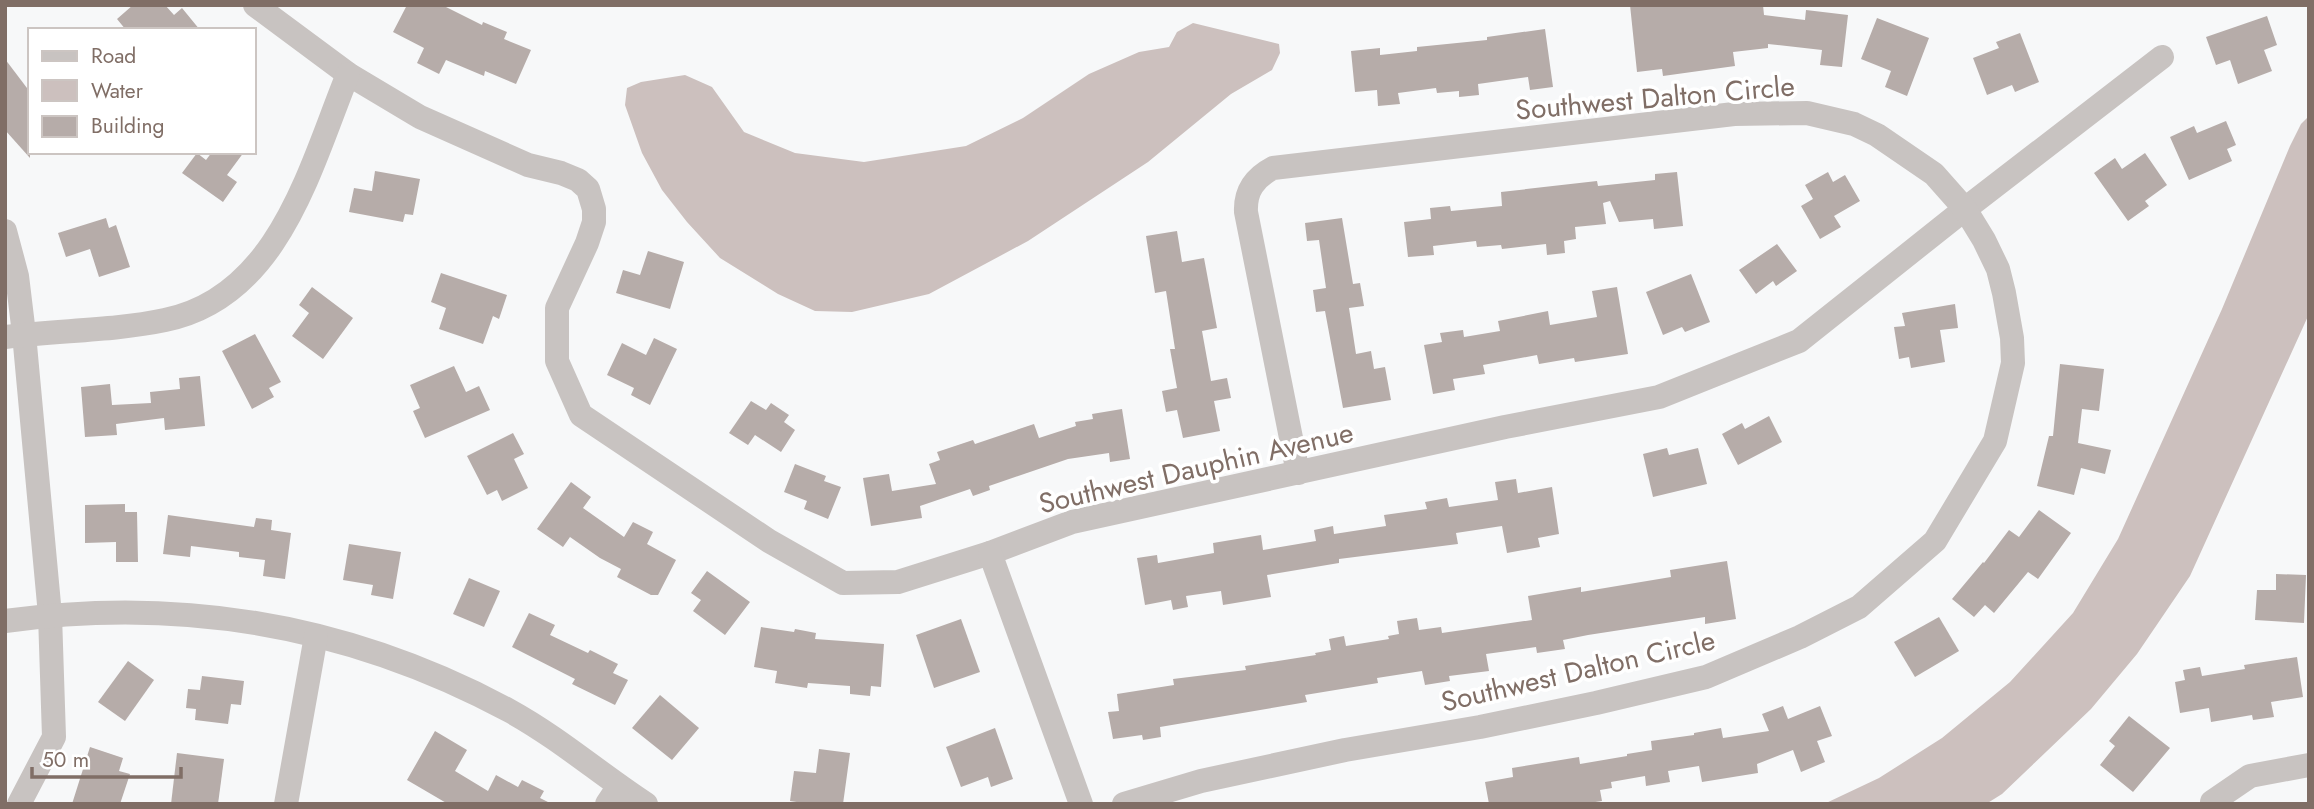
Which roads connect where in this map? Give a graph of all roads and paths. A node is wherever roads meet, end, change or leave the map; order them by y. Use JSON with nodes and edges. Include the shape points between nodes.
{"nodes":[{"id":1,"x":255,"y":5,"type":"edge"},
{"id":2,"x":2162,"y":57,"type":"dead end"},
{"id":3,"x":348,"y":74,"type":"junction"},
{"id":4,"x":1965,"y":209,"type":"junction"},
{"id":5,"x":5,"y":231,"type":"edge"},
{"id":6,"x":15,"y":335,"type":"edge"},
{"id":7,"x":1297,"y":473,"type":"junction"},
{"id":8,"x":990,"y":553,"type":"junction"},
{"id":9,"x":50,"y":614,"type":"junction"},
{"id":10,"x":5,"y":621,"type":"edge"},
{"id":11,"x":316,"y":636,"type":"junction"},
{"id":12,"x":2309,"y":765,"type":"edge"},
{"id":13,"x":613,"y":795,"type":"edge"},
{"id":14,"x":2212,"y":802,"type":"edge"},
{"id":15,"x":19,"y":804,"type":"edge"},
{"id":16,"x":286,"y":804,"type":"edge"},
{"id":17,"x":646,"y":804,"type":"edge"},
{"id":18,"x":1081,"y":804,"type":"edge"},
{"id":19,"x":1124,"y":804,"type":"edge"}],
"edges":[{"from":1,"to":3,"type":"street"},
{"from":2,"to":4,"type":"street","name":"Southwest Dauphin Avenue"},
{"from":3,"to":6,"type":"street","via":[[293,211],[277,239],[242,281],[209,304],[168,320]]},
{"from":3,"to":8,"type":"street","name":"Southwest Dauphin Avenue","via":[[467,140],[561,173],[588,189],[594,222],[557,308],[557,361],[581,415],[769,541],[843,583],[898,582]]},
{"from":4,"to":7,"type":"street","name":"Southwest Dauphin Avenue","via":[[1799,341],[1748,362],[1659,397]]},
{"from":4,"to":7,"type":"street","name":"Southwest Dalton Circle","via":[[1934,174],[1877,135],[1833,117],[1807,113],[1734,114],[1273,168],[1250,188],[1245,212]]},
{"from":4,"to":19,"type":"street","name":"Southwest Dalton Circle","via":[[1997,269],[2011,328],[2013,363],[1995,441],[1935,541],[1859,607],[1706,677],[1506,722],[1345,750]]},
{"from":5,"to":6,"type":"street","via":[[17,276]]},
{"from":6,"to":9,"type":"street"},
{"from":7,"to":8,"type":"street","name":"Southwest Dauphin Avenue","via":[[1072,522]]},
{"from":8,"to":18,"type":"street"},
{"from":9,"to":10,"type":"street"},
{"from":9,"to":11,"type":"street","via":[[168,612]]},
{"from":9,"to":15,"type":"street","via":[[54,737]]},
{"from":11,"to":13,"type":"street","via":[[397,659],[511,712],[568,746]]},
{"from":11,"to":16,"type":"street"},
{"from":12,"to":14,"type":"street","via":[[2250,776]]},
{"from":13,"to":17,"type":"street"}]}
